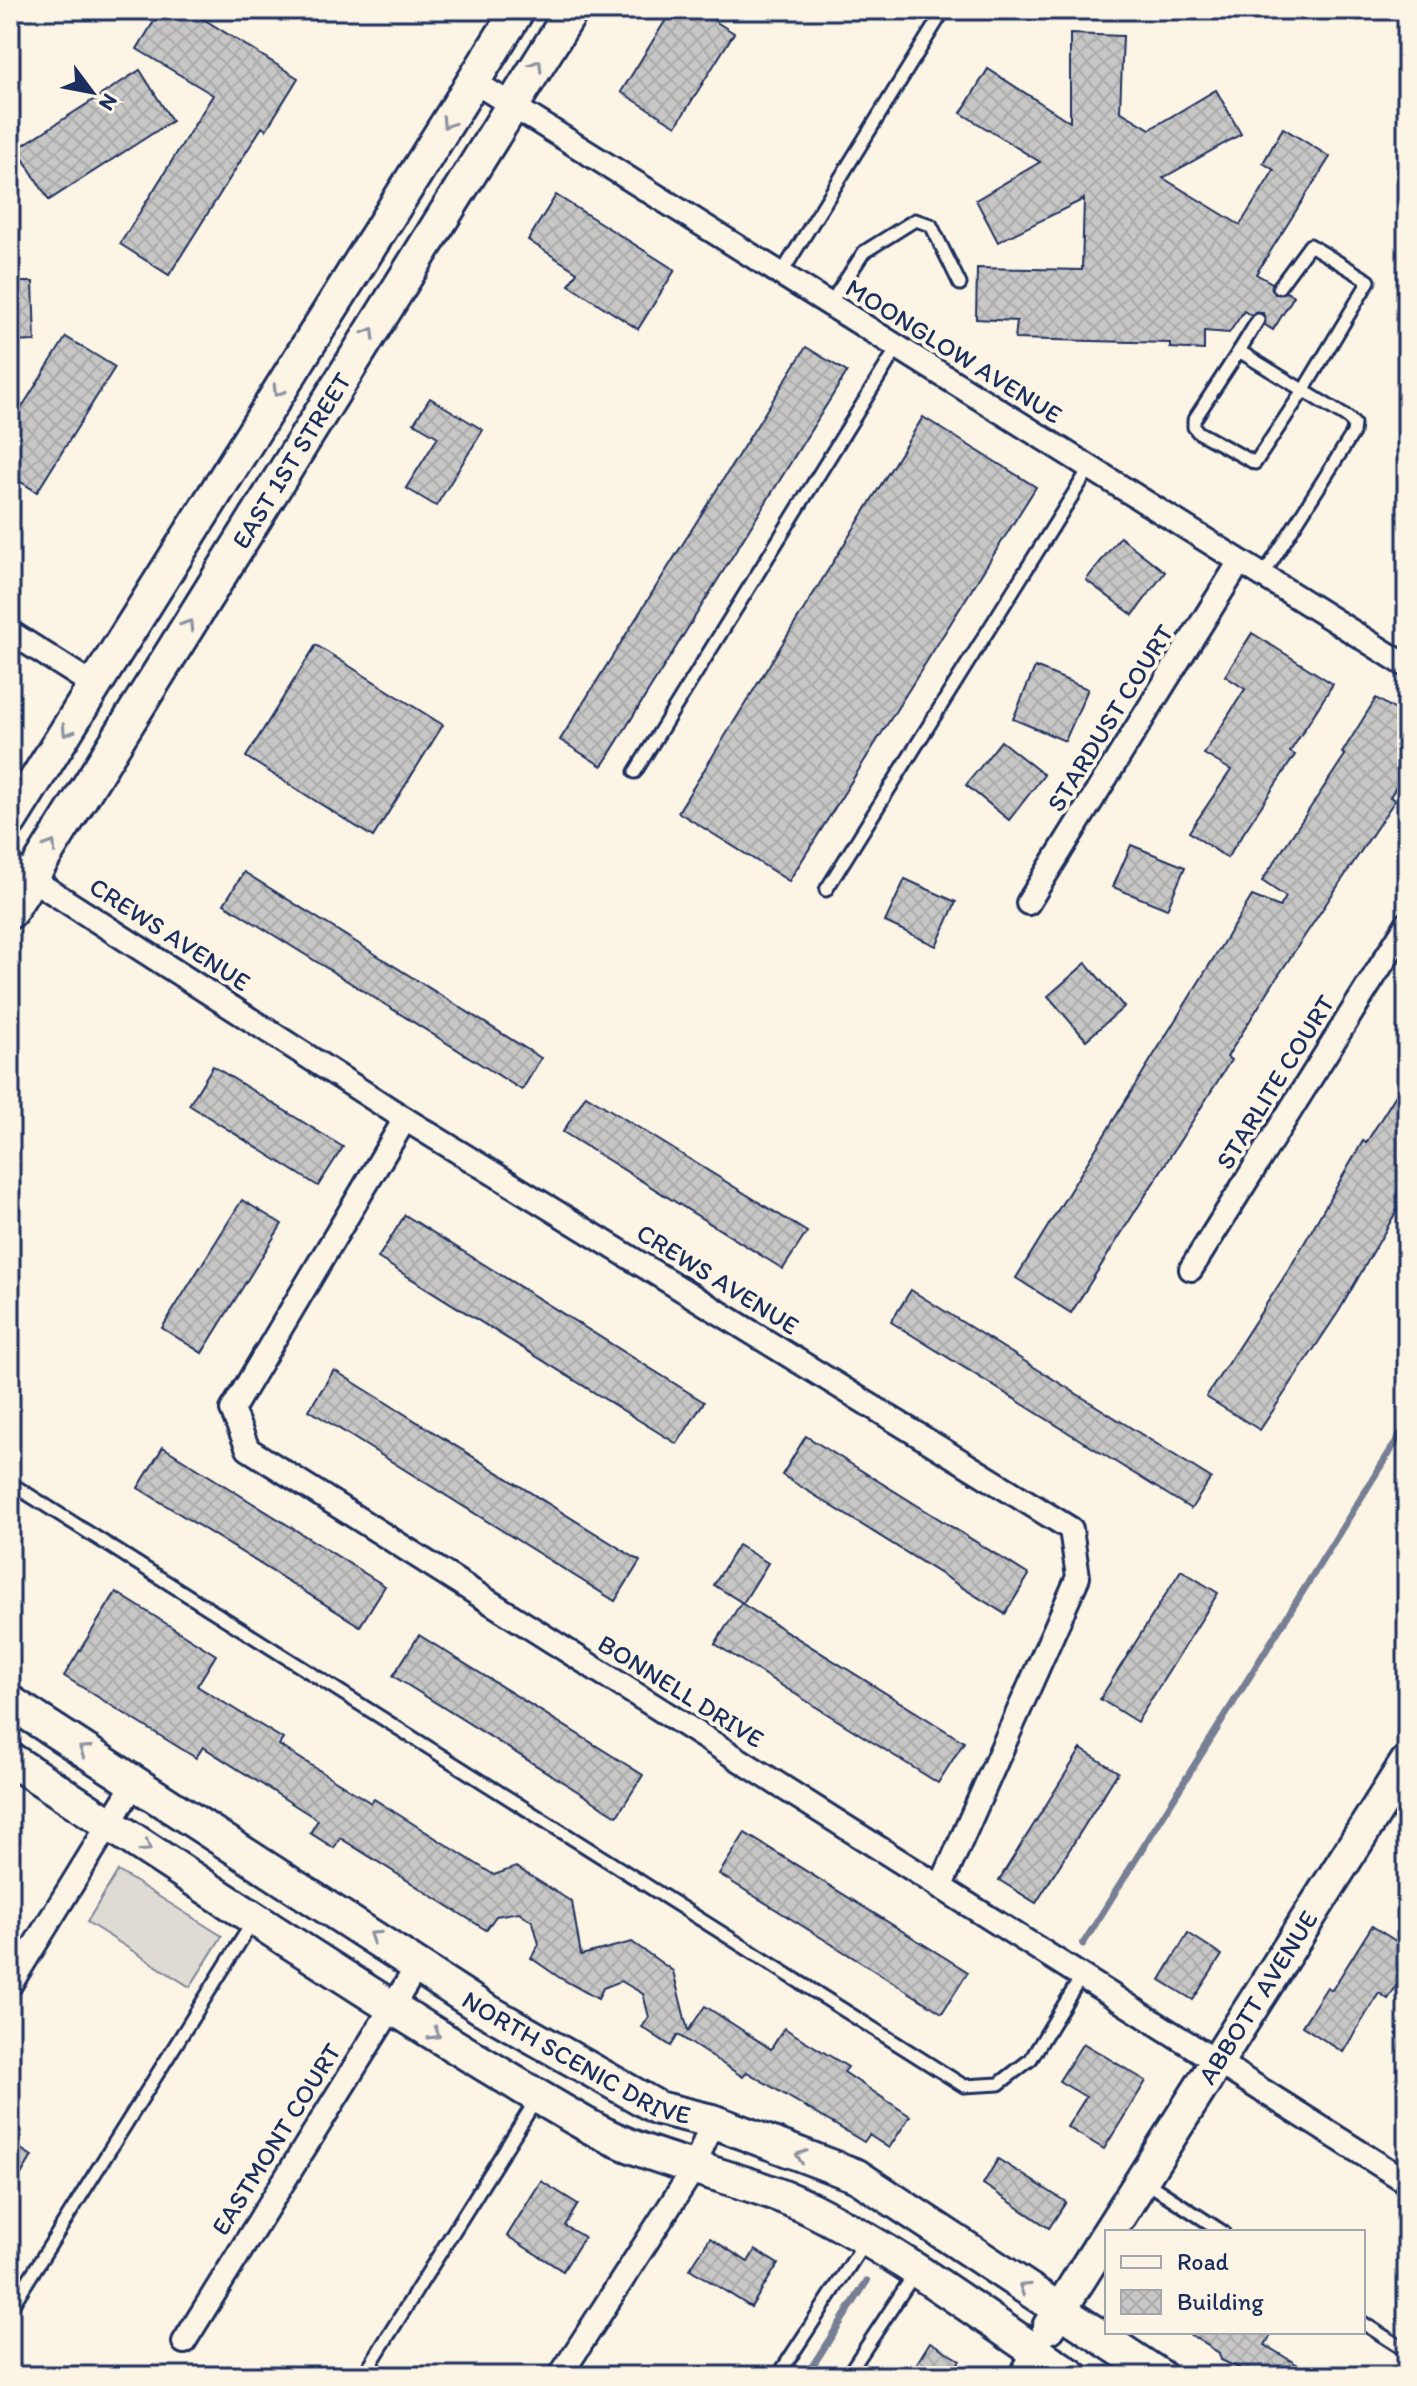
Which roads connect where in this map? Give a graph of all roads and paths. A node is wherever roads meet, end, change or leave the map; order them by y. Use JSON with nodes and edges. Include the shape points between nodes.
{"nodes":[{"id":1,"x":518,"y":10,"type":"edge"},
{"id":2,"x":572,"y":10,"type":"edge"},
{"id":3,"x":944,"y":10,"type":"edge"},
{"id":4,"x":473,"y":81,"type":"junction"},
{"id":5,"x":512,"y":105,"type":"junction"},
{"id":6,"x":781,"y":274,"type":"junction"},
{"id":7,"x":960,"y":284,"type":"dead end"},
{"id":8,"x":1279,"y":287,"type":"dead end"},
{"id":9,"x":829,"y":305,"type":"junction"},
{"id":10,"x":1258,"y":320,"type":"dead end"},
{"id":11,"x":897,"y":348,"type":"junction"},
{"id":12,"x":1239,"y":351,"type":"junction"},
{"id":13,"x":1303,"y":391,"type":"junction"},
{"id":14,"x":1089,"y":469,"type":"junction"},
{"id":15,"x":1239,"y":563,"type":"junction"},
{"id":16,"x":1262,"y":577,"type":"junction"},
{"id":17,"x":10,"y":632,"type":"edge"},
{"id":18,"x":1407,"y":666,"type":"edge"},
{"id":19,"x":95,"y":686,"type":"junction"},
{"id":20,"x":635,"y":772,"type":"dead end"},
{"id":21,"x":10,"y":821,"type":"edge"},
{"id":22,"x":21,"y":871,"type":"edge"},
{"id":23,"x":826,"y":890,"type":"dead end"},
{"id":24,"x":1028,"y":903,"type":"dead end"},
{"id":25,"x":10,"y":912,"type":"edge"},
{"id":26,"x":1407,"y":924,"type":"edge"},
{"id":27,"x":405,"y":1119,"type":"junction"},
{"id":28,"x":1191,"y":1269,"type":"dead end"},
{"id":29,"x":10,"y":1483,"type":"edge"},
{"id":30,"x":10,"y":1702,"type":"edge"},
{"id":31,"x":10,"y":1759,"type":"edge"},
{"id":32,"x":1407,"y":1762,"type":"edge"},
{"id":33,"x":135,"y":1782,"type":"junction"},
{"id":34,"x":109,"y":1824,"type":"junction"},
{"id":35,"x":940,"y":1888,"type":"junction"},
{"id":36,"x":256,"y":1918,"type":"junction"},
{"id":37,"x":418,"y":1965,"type":"junction"},
{"id":38,"x":1081,"y":1977,"type":"junction"},
{"id":39,"x":10,"y":1985,"type":"edge"},
{"id":40,"x":390,"y":2007,"type":"junction"},
{"id":41,"x":1216,"y":2063,"type":"junction"},
{"id":42,"x":539,"y":2096,"type":"junction"},
{"id":43,"x":712,"y":2121,"type":"junction"},
{"id":44,"x":695,"y":2167,"type":"junction"},
{"id":45,"x":1142,"y":2180,"type":"junction"},
{"id":46,"x":1407,"y":2182,"type":"edge"},
{"id":47,"x":1111,"y":2230,"type":"edge"},
{"id":48,"x":1220,"y":2230,"type":"edge"},
{"id":49,"x":866,"y":2239,"type":"junction"},
{"id":50,"x":1105,"y":2239,"type":"edge"},
{"id":51,"x":915,"y":2272,"type":"junction"},
{"id":52,"x":10,"y":2309,"type":"edge"},
{"id":53,"x":1059,"y":2311,"type":"junction"},
{"id":54,"x":1365,"y":2324,"type":"edge"},
{"id":55,"x":184,"y":2342,"type":"dead end"},
{"id":56,"x":1407,"y":2351,"type":"edge"},
{"id":57,"x":1028,"y":2364,"type":"edge"},
{"id":58,"x":363,"y":2376,"type":"edge"},
{"id":59,"x":560,"y":2376,"type":"edge"},
{"id":60,"x":778,"y":2376,"type":"edge"},
{"id":61,"x":847,"y":2376,"type":"edge"},
{"id":62,"x":1072,"y":2376,"type":"edge"},
{"id":63,"x":1160,"y":2376,"type":"edge"}],
"edges":[{"from":1,"to":4,"type":"main road","name":"EAST 1ST STREET"},
{"from":5,"to":2,"type":"main road","name":"EAST 1ST STREET","one_way":true},
{"from":3,"to":6,"type":"lane"},
{"from":4,"to":5,"type":"street","name":"MOONGLOW AVENUE"},
{"from":4,"to":19,"type":"main road","name":"EAST 1ST STREET","one_way":true},
{"from":5,"to":6,"type":"street","name":"MOONGLOW AVENUE"},
{"from":22,"to":5,"type":"main road","name":"EAST 1ST STREET","one_way":true},
{"from":6,"to":9,"type":"street","name":"MOONGLOW AVENUE"},
{"from":7,"to":9,"type":"lane","via":[[931,225],[915,220],[864,252]]},
{"from":8,"to":13,"type":"lane","via":[[1310,245],[1369,281]]},
{"from":9,"to":11,"type":"street","name":"MOONGLOW AVENUE"},
{"from":10,"to":12,"type":"lane"},
{"from":11,"to":14,"type":"street","name":"MOONGLOW AVENUE"},
{"from":11,"to":20,"type":"lane"},
{"from":12,"to":13,"type":"lane"},
{"from":12,"to":13,"type":"lane","via":[[1194,420],[1198,432],[1255,463]]},
{"from":13,"to":16,"type":"lane","via":[[1348,418],[1353,433]]},
{"from":14,"to":15,"type":"street","name":"MOONGLOW AVENUE"},
{"from":14,"to":23,"type":"lane"},
{"from":15,"to":16,"type":"street","name":"MOONGLOW AVENUE"},
{"from":15,"to":24,"type":"street","name":"STARDUST COURT"},
{"from":16,"to":18,"type":"street","name":"MOONGLOW AVENUE"},
{"from":17,"to":19,"type":"street"},
{"from":19,"to":21,"type":"main road","name":"EAST 1ST STREET","one_way":true},
{"from":22,"to":25,"type":"main road","name":"EAST 1ST STREET"},
{"from":22,"to":27,"type":"street","name":"CREWS AVENUE"},
{"from":26,"to":28,"type":"street","name":"STARLITE COURT"},
{"from":27,"to":35,"type":"street","name":"CREWS AVENUE","via":[[1071,1529],[1078,1577]]},
{"from":27,"to":35,"type":"street","name":"BONNELL DRIVE","via":[[232,1410],[248,1449]]},
{"from":29,"to":38,"type":"lane","via":[[964,2086],[999,2084],[1031,2059]]},
{"from":33,"to":30,"type":"main road","name":"NORTH SCENIC DRIVE","one_way":true},
{"from":31,"to":34,"type":"main road","name":"NORTH SCENIC DRIVE"},
{"from":32,"to":41,"type":"main road","name":"ABBOTT AVENUE"},
{"from":33,"to":34,"type":"street"},
{"from":37,"to":33,"type":"main road","name":"NORTH SCENIC DRIVE","one_way":true},
{"from":34,"to":36,"type":"main road","name":"NORTH SCENIC DRIVE","one_way":true},
{"from":34,"to":39,"type":"street"},
{"from":35,"to":38,"type":"street","name":"BONNELL DRIVE"},
{"from":36,"to":40,"type":"main road","name":"NORTH SCENIC DRIVE"},
{"from":36,"to":52,"type":"lane"},
{"from":37,"to":40,"type":"street","name":"EASTMONT COURT"},
{"from":37,"to":43,"type":"main road","name":"NORTH SCENIC DRIVE","via":[[482,2008],[658,2108]]},
{"from":38,"to":41,"type":"street","name":"BONNELL DRIVE"},
{"from":40,"to":42,"type":"main road","name":"NORTH SCENIC DRIVE","one_way":true},
{"from":40,"to":55,"type":"street","name":"EASTMONT COURT"},
{"from":41,"to":45,"type":"main road","name":"ABBOTT AVENUE"},
{"from":41,"to":46,"type":"street","name":"BONNELL DRIVE"},
{"from":42,"to":44,"type":"main road","name":"NORTH SCENIC DRIVE","via":[[640,2150]]},
{"from":42,"to":58,"type":"lane"},
{"from":43,"to":44,"type":"street"},
{"from":53,"to":43,"type":"main road","name":"NORTH SCENIC DRIVE","one_way":true,"via":[[857,2176]]},
{"from":44,"to":49,"type":"main road","name":"NORTH SCENIC DRIVE","via":[[795,2202]]},
{"from":44,"to":59,"type":"street"},
{"from":45,"to":47,"type":"main road","name":"ABBOTT AVENUE"},
{"from":45,"to":48,"type":"lane"},
{"from":49,"to":51,"type":"main road","name":"NORTH SCENIC DRIVE"},
{"from":49,"to":60,"type":"lane"},
{"from":50,"to":53,"type":"main road","name":"ABBOTT AVENUE"},
{"from":51,"to":57,"type":"main road","name":"NORTH SCENIC DRIVE"},
{"from":51,"to":61,"type":"lane"},
{"from":53,"to":57,"type":"main road","name":"ABBOTT AVENUE"},
{"from":53,"to":63,"type":"main road","name":"NORTH SCENIC DRIVE"},
{"from":54,"to":56,"type":"lane"},
{"from":57,"to":62,"type":"main road","name":"NORTH SCENIC DRIVE"}]}
